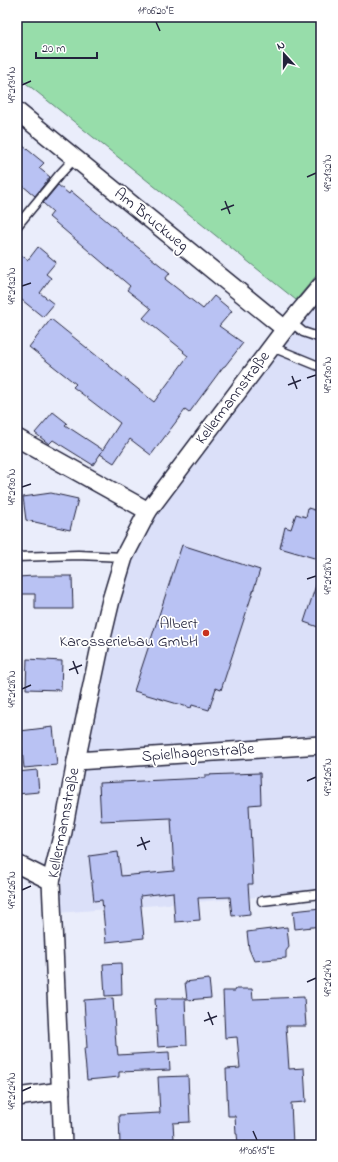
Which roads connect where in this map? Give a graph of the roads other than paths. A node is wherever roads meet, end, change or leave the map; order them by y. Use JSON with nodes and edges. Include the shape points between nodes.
{"nodes":[{"id":1,"x":17,"y":111,"type":"edge"},
{"id":2,"x":75,"y":158,"type":"junction"},
{"id":3,"x":17,"y":226,"type":"edge"},
{"id":4,"x":321,"y":286,"type":"edge"},
{"id":5,"x":288,"y":326,"type":"junction"},
{"id":6,"x":321,"y":338,"type":"edge"},
{"id":7,"x":272,"y":347,"type":"junction"},
{"id":8,"x":321,"y":367,"type":"edge"},
{"id":9,"x":17,"y":438,"type":"edge"},
{"id":10,"x":148,"y":511,"type":"junction"},
{"id":11,"x":17,"y":557,"type":"edge"},
{"id":12,"x":124,"y":557,"type":"junction"},
{"id":13,"x":321,"y":745,"type":"edge"},
{"id":14,"x":76,"y":761,"type":"junction"},
{"id":15,"x":17,"y":864,"type":"edge"},
{"id":16,"x":51,"y":881,"type":"junction"},
{"id":17,"x":321,"y":894,"type":"edge"},
{"id":18,"x":262,"y":901,"type":"dead end"},
{"id":19,"x":60,"y":1091,"type":"junction"},
{"id":20,"x":17,"y":1097,"type":"edge"},
{"id":21,"x":63,"y":1145,"type":"edge"}],
"edges":[{"from":1,"to":2,"type":"street","name":"Am Bruckweg"},
{"from":2,"to":3,"type":"lane"},
{"from":2,"to":5,"type":"street","name":"Am Bruckweg"},
{"from":4,"to":5,"type":"street","name":"Kellermannstraße"},
{"from":5,"to":6,"type":"lane"},
{"from":5,"to":7,"type":"street","name":"Kellermannstraße"},
{"from":7,"to":8,"type":"lane"},
{"from":7,"to":10,"type":"street","name":"Kellermannstraße"},
{"from":9,"to":10,"type":"street"},
{"from":10,"to":12,"type":"street","name":"Kellermannstraße"},
{"from":11,"to":12,"type":"lane"},
{"from":12,"to":14,"type":"street","name":"Kellermannstraße","via":[[101,642]]},
{"from":13,"to":14,"type":"street","name":"Spielhagenstraße"},
{"from":14,"to":16,"type":"street","name":"Kellermannstraße"},
{"from":15,"to":16,"type":"street"},
{"from":16,"to":19,"type":"street","name":"Kellermannstraße"},
{"from":17,"to":18,"type":"lane"},
{"from":19,"to":20,"type":"street"},
{"from":19,"to":21,"type":"street","name":"Kellermannstraße"}]}
